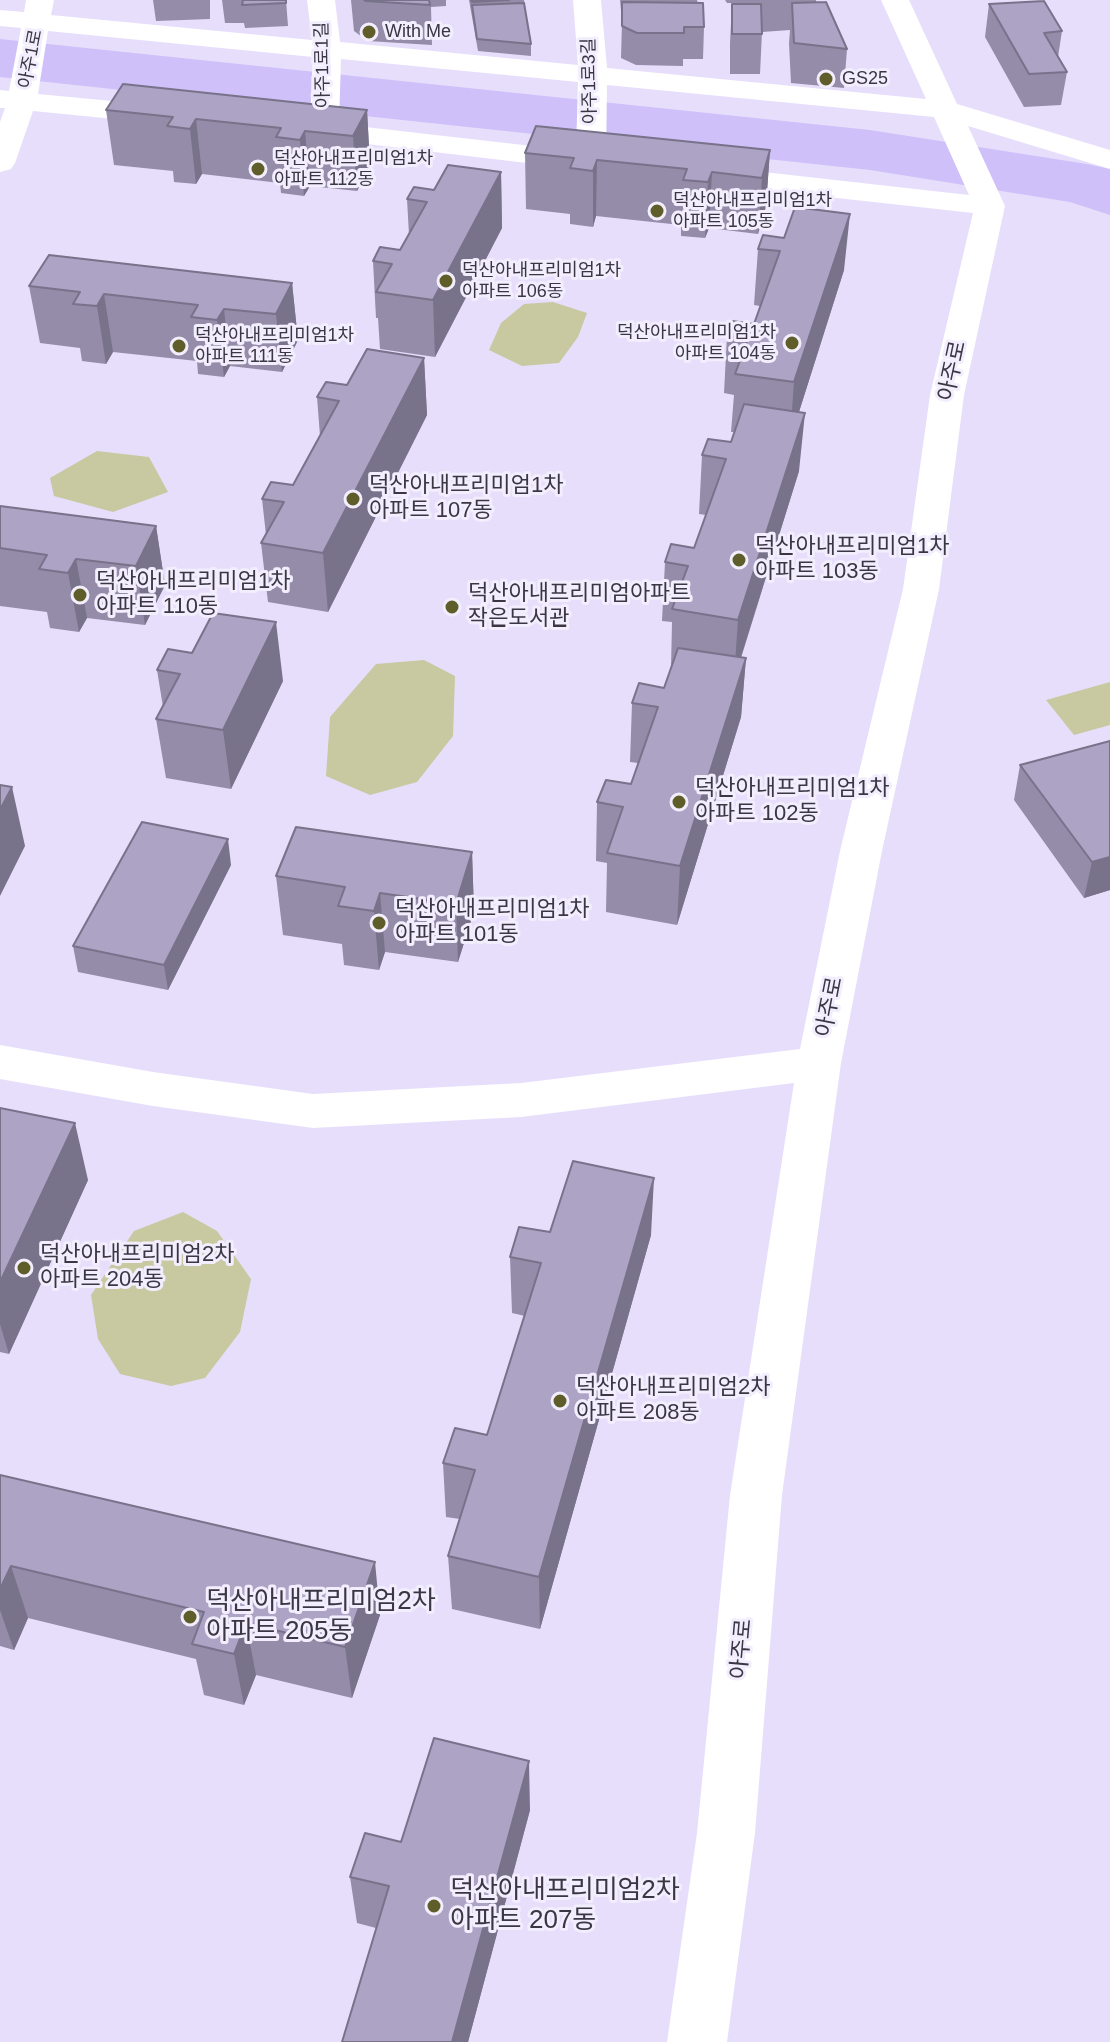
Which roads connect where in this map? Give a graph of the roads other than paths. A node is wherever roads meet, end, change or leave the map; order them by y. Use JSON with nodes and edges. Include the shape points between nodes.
{"nodes":[{"id":1,"x":321,"y":0,"type":"edge"},
{"id":2,"x":587,"y":0,"type":"edge"},
{"id":3,"x":895,"y":0,"type":"edge"},
{"id":4,"x":39,"y":11,"type":"edge"},
{"id":5,"x":0,"y":18,"type":"edge"},
{"id":6,"x":327,"y":49,"type":"junction"},
{"id":7,"x":593,"y":73,"type":"junction"},
{"id":8,"x":11,"y":100,"type":"edge"},
{"id":9,"x":944,"y":109,"type":"junction"},
{"id":10,"x":197,"y":118,"type":"edge"},
{"id":11,"x":276,"y":126,"type":"edge"},
{"id":12,"x":324,"y":131,"type":"junction"},
{"id":13,"x":1110,"y":160,"type":"edge"},
{"id":14,"x":591,"y":161,"type":"junction"},
{"id":15,"x":0,"y":163,"type":"edge"},
{"id":16,"x":622,"y":165,"type":"edge"},
{"id":17,"x":683,"y":172,"type":"edge"},
{"id":18,"x":990,"y":206,"type":"junction"},
{"id":19,"x":0,"y":1062,"type":"edge"},
{"id":20,"x":819,"y":1063,"type":"junction"},
{"id":21,"x":697,"y":2042,"type":"edge"}],
"edges":[{"from":1,"to":6,"type":"street","name":"아주1로1길"},
{"from":2,"to":7,"type":"street","name":"아주1로3길"},
{"from":3,"to":9,"type":"street"},
{"from":4,"to":5,"type":"street"},
{"from":4,"to":6,"type":"street"},
{"from":4,"to":8,"type":"street","name":"아주1로"},
{"from":6,"to":7,"type":"street"},
{"from":6,"to":12,"type":"street","name":"아주1로1길"},
{"from":7,"to":9,"type":"street"},
{"from":7,"to":14,"type":"street","name":"아주1로3길"},
{"from":8,"to":10,"type":"street"},
{"from":8,"to":15,"type":"street","name":"아주1로"},
{"from":9,"to":13,"type":"street"},
{"from":9,"to":18,"type":"street"},
{"from":11,"to":12,"type":"street"},
{"from":12,"to":14,"type":"street"},
{"from":14,"to":16,"type":"street"},
{"from":17,"to":18,"type":"street"},
{"from":18,"to":20,"type":"street","name":"아주로","via":[[947,395],[921,589]]},
{"from":19,"to":20,"type":"street","via":[[313,1111],[521,1100]]},
{"from":20,"to":21,"type":"street","name":"아주로","via":[[756,1495],[726,1833]]}]}
